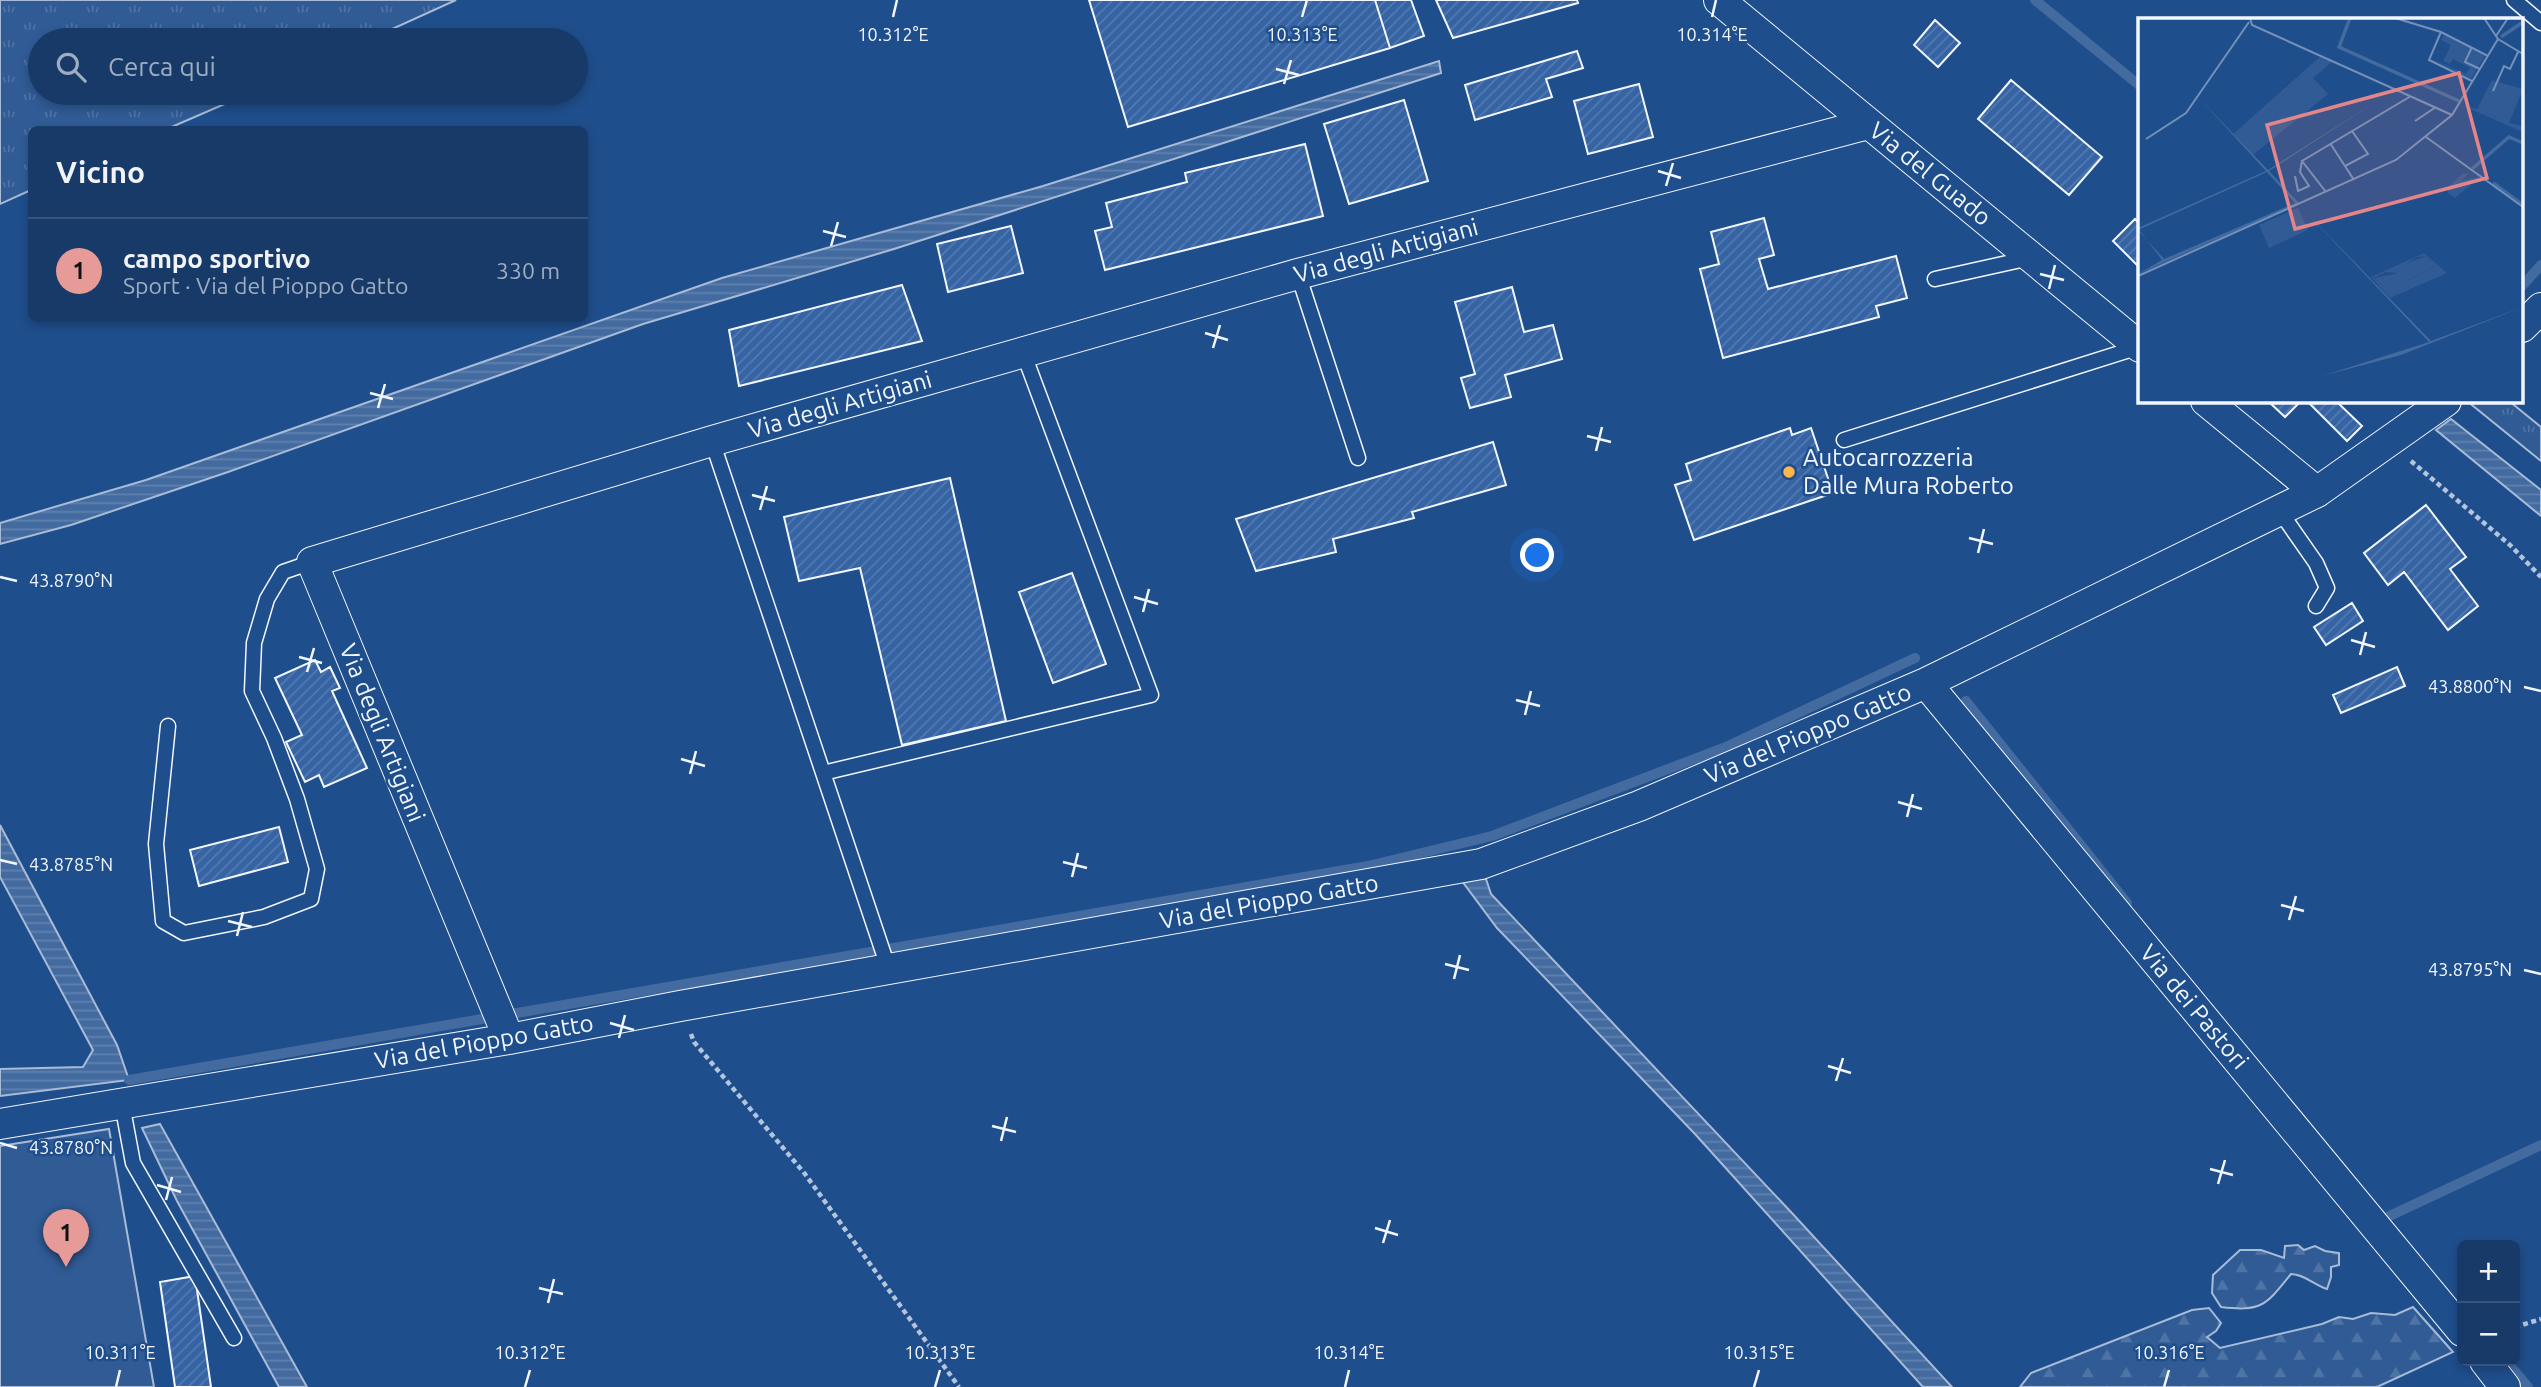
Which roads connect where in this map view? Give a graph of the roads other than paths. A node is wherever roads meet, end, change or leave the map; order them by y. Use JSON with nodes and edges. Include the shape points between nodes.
{"nodes":[{"id":1,"x":1719,"y":0,"type":"edge"},
{"id":2,"x":2514,"y":0,"type":"edge"},
{"id":3,"x":2541,"y":23,"type":"edge"},
{"id":4,"x":1868,"y":124,"type":"junction"},
{"id":5,"x":2031,"y":257,"type":"junction"},
{"id":6,"x":1298,"y":274,"type":"junction"},
{"id":7,"x":1936,"y":279,"type":"dead end"},
{"id":8,"x":2541,"y":308,"type":"edge"},
{"id":9,"x":2524,"y":325,"type":"edge"},
{"id":10,"x":2138,"y":345,"type":"edge"},
{"id":11,"x":2138,"y":348,"type":"edge"},
{"id":12,"x":1023,"y":352,"type":"junction"},
{"id":13,"x":2207,"y":402,"type":"edge"},
{"id":14,"x":2437,"y":407,"type":"edge"},
{"id":15,"x":1844,"y":440,"type":"dead end"},
{"id":16,"x":712,"y":442,"type":"junction"},
{"id":17,"x":1358,"y":458,"type":"dead end"},
{"id":18,"x":2317,"y":492,"type":"junction"},
{"id":19,"x":2279,"y":510,"type":"junction"},
{"id":20,"x":312,"y":562,"type":"junction"},
{"id":21,"x":2316,"y":606,"type":"dead end"},
{"id":22,"x":1926,"y":683,"type":"junction"},
{"id":23,"x":168,"y":726,"type":"dead end"},
{"id":24,"x":823,"y":774,"type":"junction"},
{"id":25,"x":889,"y":970,"type":"junction"},
{"id":26,"x":509,"y":1039,"type":"junction"},
{"id":27,"x":122,"y":1104,"type":"junction"},
{"id":28,"x":0,"y":1124,"type":"edge"},
{"id":29,"x":2457,"y":1325,"type":"edge"},
{"id":30,"x":234,"y":1338,"type":"dead end"},
{"id":31,"x":2490,"y":1366,"type":"edge"},
{"id":32,"x":2505,"y":1387,"type":"edge"}],
"edges":[{"from":1,"to":4,"type":"street","name":"Via del Guado"},
{"from":2,"to":3,"type":"lane"},
{"from":4,"to":5,"type":"street","name":"Via del Guado"},
{"from":4,"to":6,"type":"street","name":"Via degli Artigiani"},
{"from":5,"to":7,"type":"lane"},
{"from":5,"to":10,"type":"street","name":"Via del Guado"},
{"from":6,"to":12,"type":"street","name":"Via degli Artigiani"},
{"from":6,"to":17,"type":"lane"},
{"from":8,"to":9,"type":"street"},
{"from":11,"to":15,"type":"lane"},
{"from":12,"to":16,"type":"street","name":"Via degli Artigiani"},
{"from":12,"to":24,"type":"lane","via":[[1150,695]]},
{"from":13,"to":18,"type":"street"},
{"from":14,"to":18,"type":"street","name":"Via del Pioppo Gatto"},
{"from":16,"to":20,"type":"street","name":"Via degli Artigiani"},
{"from":16,"to":24,"type":"lane"},
{"from":18,"to":19,"type":"street","name":"Via del Pioppo Gatto"},
{"from":19,"to":21,"type":"lane","via":[[2316,562],[2327,587]]},
{"from":19,"to":22,"type":"street","name":"Via del Pioppo Gatto"},
{"from":20,"to":23,"type":"lane","via":[[283,572],[267,598],[254,643],[252,691],[297,799],[317,869],[311,899],[264,917],[184,933],[163,921],[156,844]]},
{"from":20,"to":26,"type":"street","name":"Via degli Artigiani"},
{"from":22,"to":25,"type":"street","name":"Via del Pioppo Gatto","via":[[1639,806],[1481,864]]},
{"from":22,"to":29,"type":"street","name":"Via dei Pastori"},
{"from":24,"to":25,"type":"lane"},
{"from":25,"to":26,"type":"street","name":"Via del Pioppo Gatto"},
{"from":26,"to":27,"type":"street","name":"Via del Pioppo Gatto"},
{"from":27,"to":28,"type":"street","name":"Via del Pioppo Gatto"},
{"from":27,"to":30,"type":"lane","via":[[132,1163]]},
{"from":31,"to":32,"type":"street"}]}
